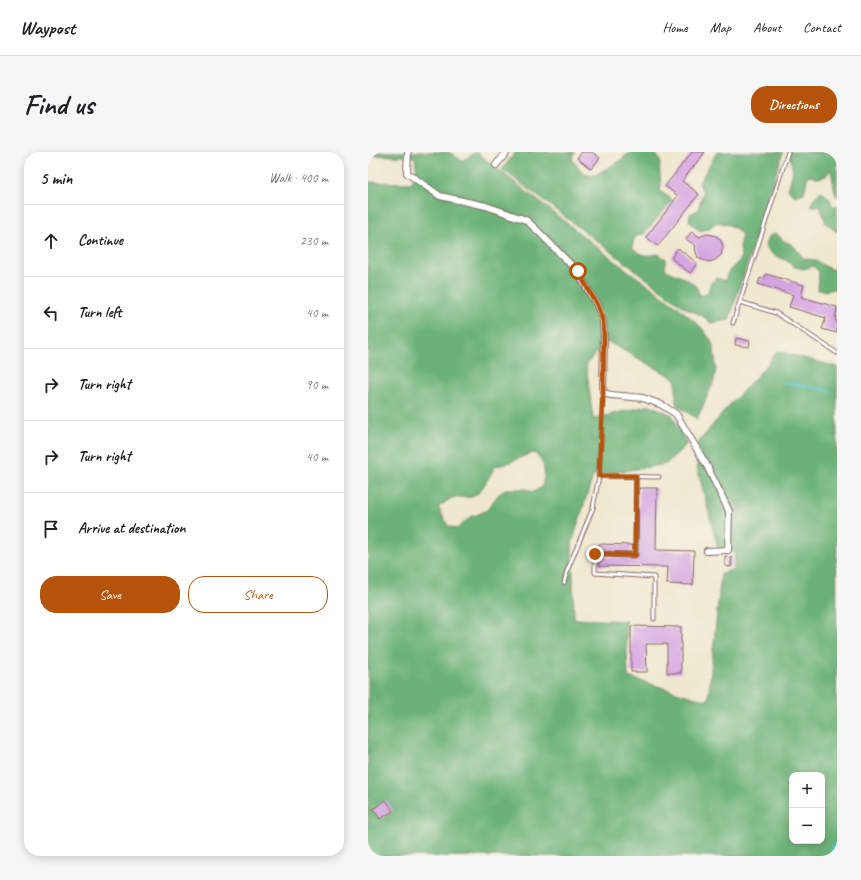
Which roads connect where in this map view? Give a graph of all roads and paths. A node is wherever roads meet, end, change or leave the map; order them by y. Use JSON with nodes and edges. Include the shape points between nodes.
{"nodes":[{"id":1,"x":408,"y":152,"type":"edge"},
{"id":2,"x":507,"y":152,"type":"edge"},
{"id":3,"x":788,"y":152,"type":"edge"},
{"id":4,"x":496,"y":165,"type":"dead end"},
{"id":5,"x":740,"y":302,"type":"junction"},
{"id":6,"x":733,"y":323,"type":"dead end"},
{"id":7,"x":837,"y":353,"type":"edge"},
{"id":8,"x":603,"y":393,"type":"junction"},
{"id":9,"x":599,"y":476,"type":"junction"},
{"id":10,"x":636,"y":476,"type":"junction"},
{"id":11,"x":659,"y":477,"type":"dead end"},
{"id":12,"x":707,"y":552,"type":"dead end"},
{"id":13,"x":564,"y":583,"type":"dead end"},
{"id":14,"x":654,"y":619,"type":"dead end"}],
"edges":[{"from":1,"to":8,"type":"street","via":[[407,173],[440,196],[486,206],[526,220],[578,271],[603,321]]},
{"from":2,"to":4,"type":"street"},
{"from":3,"to":5,"type":"lane"},
{"from":5,"to":6,"type":"lane"},
{"from":5,"to":7,"type":"lane","via":[[776,313]]},
{"from":8,"to":9,"type":"lane"},
{"from":8,"to":12,"type":"street","via":[[643,398],[662,404],[676,414],[707,466],[729,511],[728,550]]},
{"from":9,"to":10,"type":"lane"},
{"from":9,"to":13,"type":"lane","via":[[594,508]]},
{"from":10,"to":11,"type":"lane"},
{"from":10,"to":14,"type":"lane","via":[[635,555],[595,554],[595,573],[654,577]]}]}
